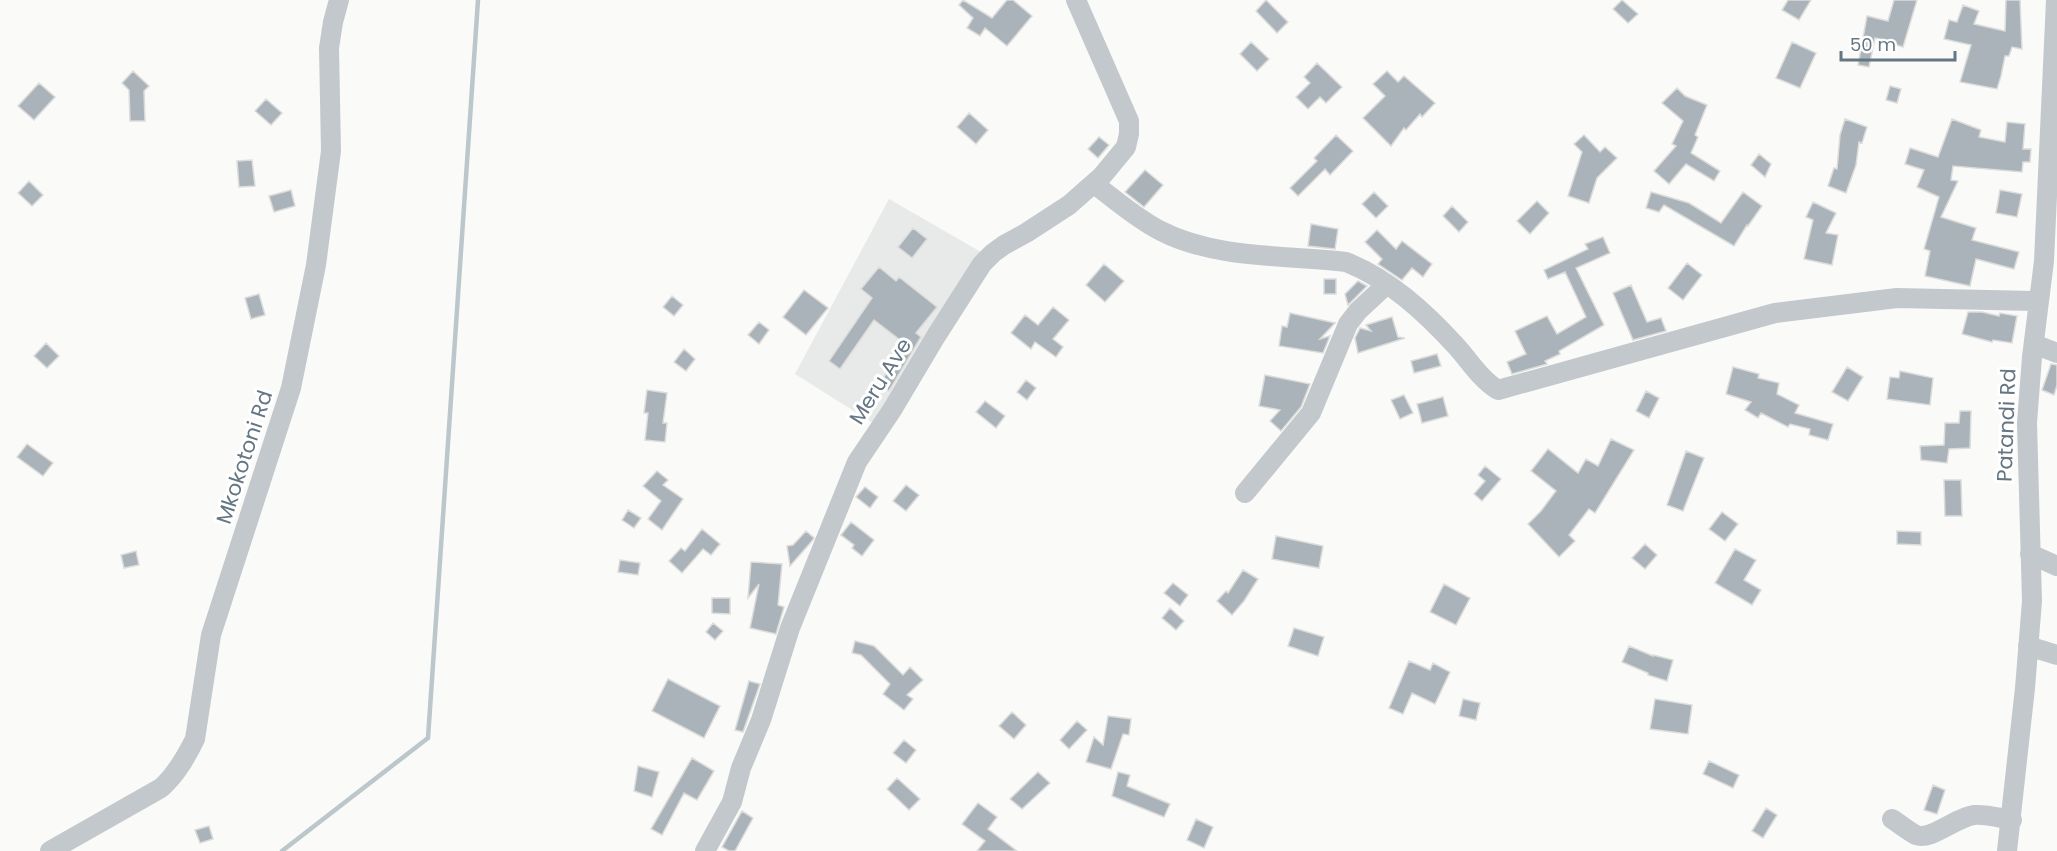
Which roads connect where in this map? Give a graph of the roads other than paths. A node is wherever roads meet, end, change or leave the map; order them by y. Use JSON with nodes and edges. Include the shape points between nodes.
{"nodes":[{"id":1,"x":339,"y":0,"type":"edge"},
{"id":2,"x":1076,"y":0,"type":"edge"},
{"id":3,"x":2056,"y":0,"type":"edge"},
{"id":4,"x":1094,"y":184,"type":"junction"},
{"id":5,"x":1387,"y":284,"type":"junction"},
{"id":6,"x":2039,"y":301,"type":"junction"},
{"id":7,"x":2034,"y":344,"type":"junction"},
{"id":8,"x":2057,"y":353,"type":"edge"},
{"id":9,"x":1245,"y":493,"type":"dead end"},
{"id":10,"x":2030,"y":554,"type":"junction"},
{"id":11,"x":2057,"y":566,"type":"edge"},
{"id":12,"x":2028,"y":646,"type":"junction"},
{"id":13,"x":2057,"y":655,"type":"edge"},
{"id":14,"x":1892,"y":819,"type":"dead end"},
{"id":15,"x":2012,"y":820,"type":"junction"},
{"id":16,"x":50,"y":851,"type":"edge"},
{"id":17,"x":705,"y":851,"type":"edge"},
{"id":18,"x":2007,"y":851,"type":"edge"}],
"edges":[{"from":1,"to":16,"type":"street","name":"Mkokotoni Rd","via":[[329,48],[331,151],[316,265],[291,388],[211,635],[195,739],[176,772],[161,788]]},
{"from":2,"to":4,"type":"street","name":"Meru Ave","via":[[1130,127],[1126,147]]},
{"from":3,"to":6,"type":"street","name":"Patandi Rd"},
{"from":4,"to":5,"type":"street","via":[[1162,232],[1219,251],[1346,262]]},
{"from":4,"to":17,"type":"street","name":"Meru Ave","via":[[1069,205],[993,252],[982,264],[858,462],[790,628],[732,802]]},
{"from":5,"to":6,"type":"street","via":[[1415,305],[1494,388],[1502,390],[1775,313],[1897,298]]},
{"from":5,"to":9,"type":"street","via":[[1348,324],[1311,413]]},
{"from":6,"to":7,"type":"street","name":"Patandi Rd"},
{"from":7,"to":8,"type":"street"},
{"from":7,"to":10,"type":"street","name":"Patandi Rd","via":[[2027,423]]},
{"from":10,"to":11,"type":"street"},
{"from":10,"to":12,"type":"street","name":"Patandi Rd","via":[[2032,601]]},
{"from":12,"to":13,"type":"street"},
{"from":12,"to":15,"type":"street","name":"Patandi Rd"},
{"from":14,"to":15,"type":"street","via":[[1922,836],[1973,815]]},
{"from":15,"to":18,"type":"street","name":"Patandi Rd"}]}
